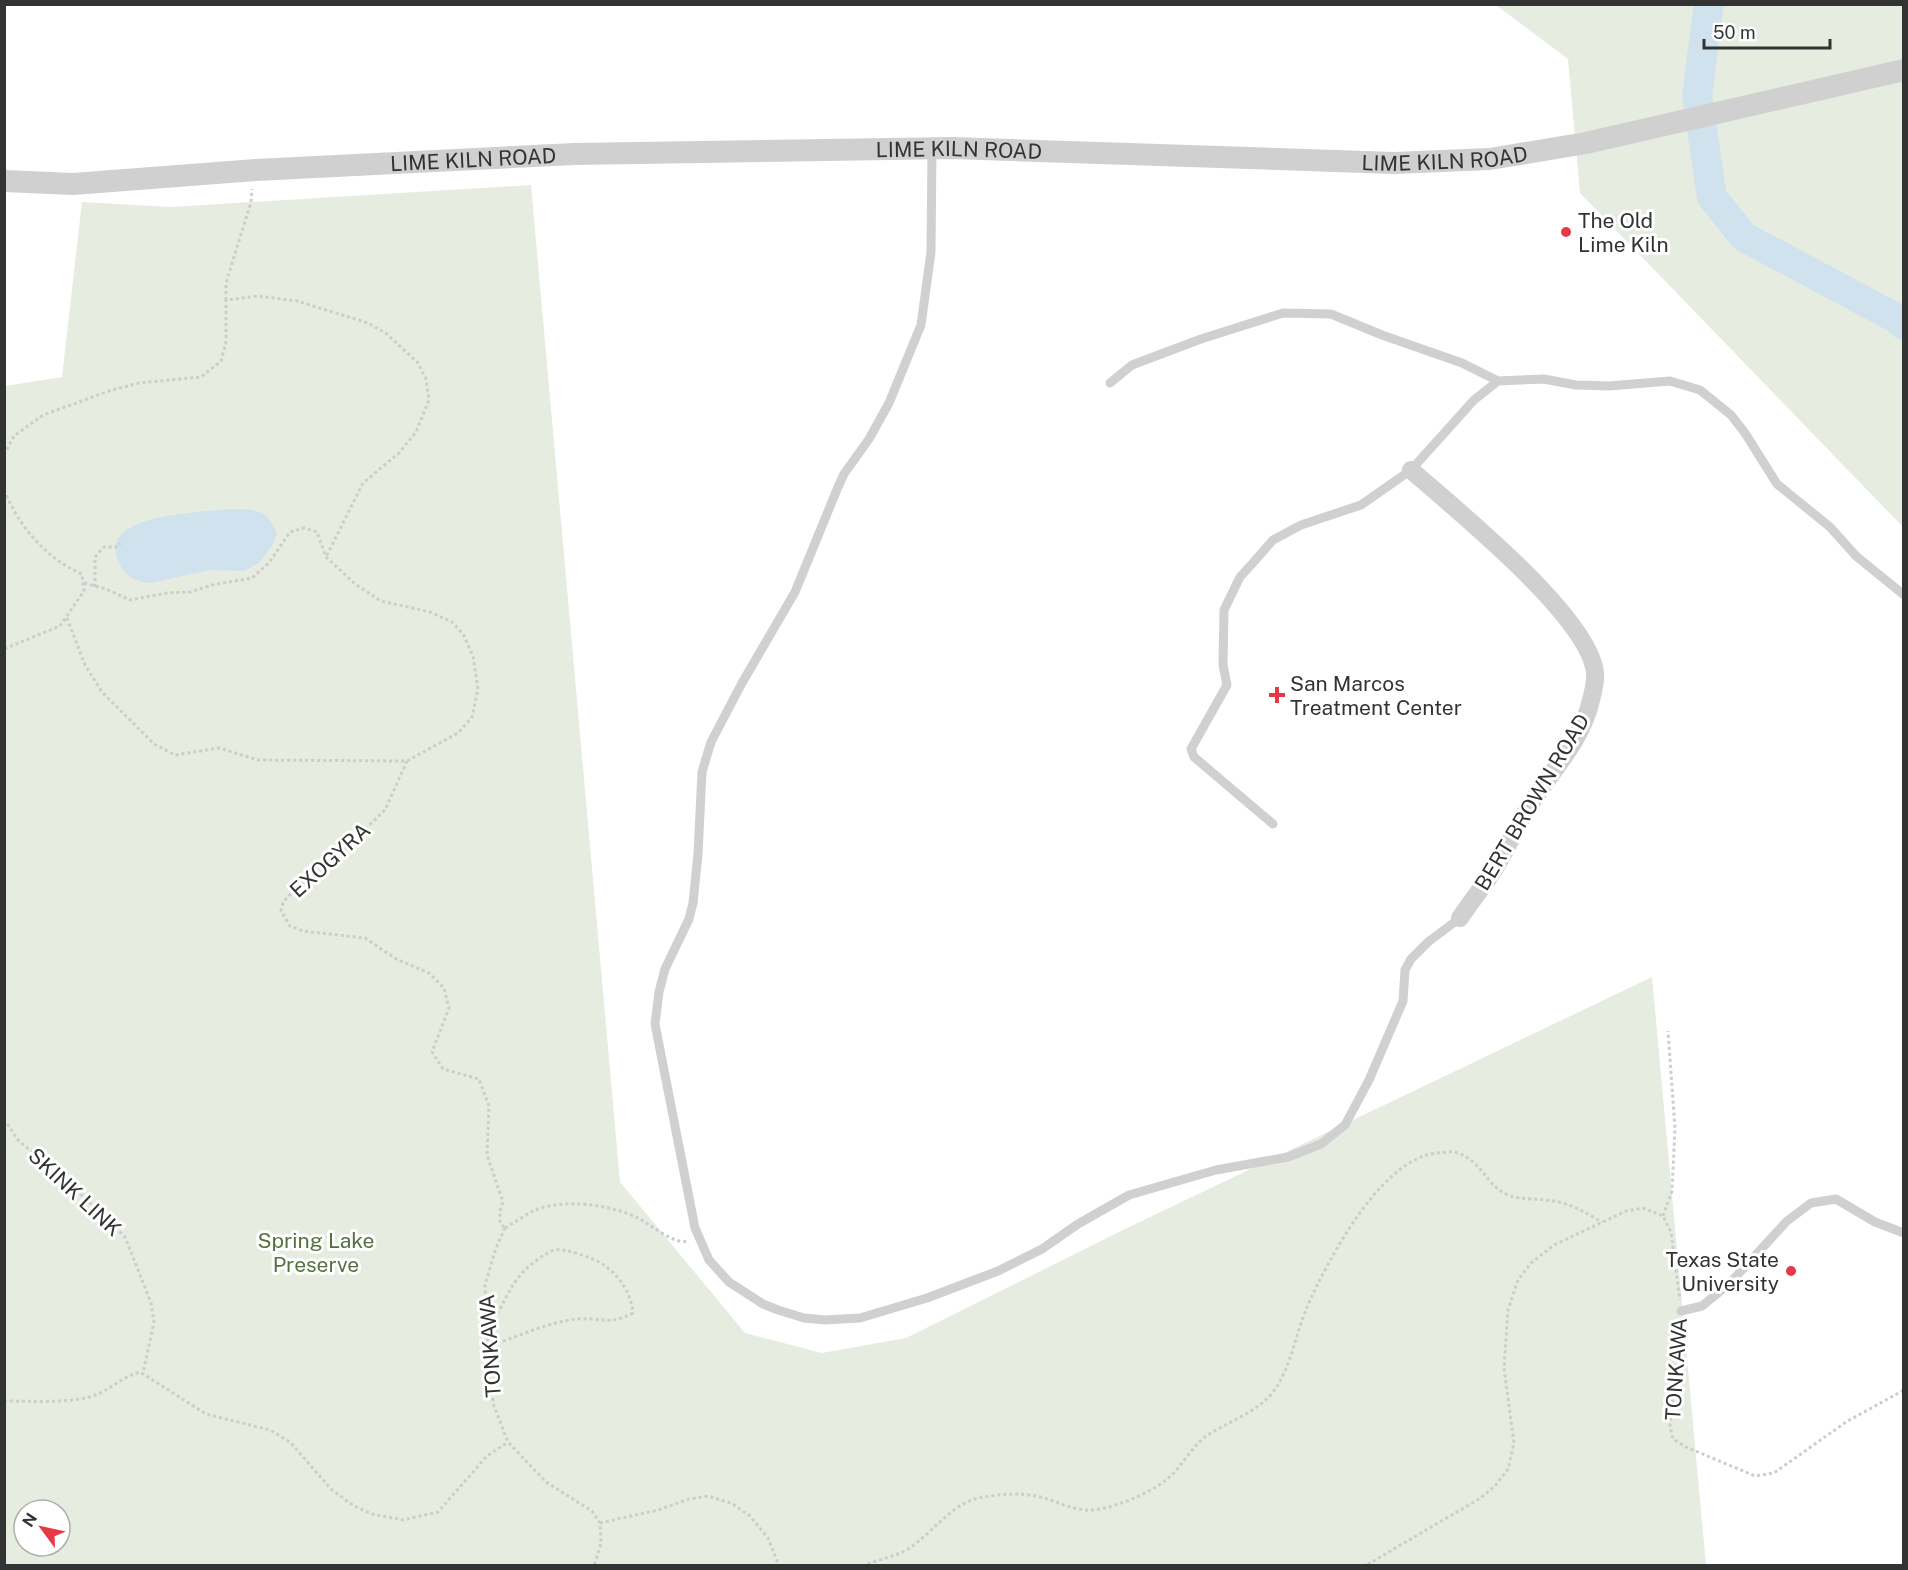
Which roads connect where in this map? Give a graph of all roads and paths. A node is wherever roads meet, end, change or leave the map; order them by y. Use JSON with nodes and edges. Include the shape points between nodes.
{"nodes":[{"id":1,"x":1904,"y":70,"type":"edge"},
{"id":2,"x":932,"y":148,"type":"junction"},
{"id":3,"x":256,"y":170,"type":"junction"},
{"id":4,"x":4,"y":181,"type":"edge"},
{"id":5,"x":226,"y":300,"type":"junction"},
{"id":6,"x":1498,"y":381,"type":"junction"},
{"id":7,"x":1110,"y":383,"type":"dead end"},
{"id":8,"x":4,"y":455,"type":"edge"},
{"id":9,"x":1411,"y":470,"type":"junction"},
{"id":10,"x":4,"y":490,"type":"edge"},
{"id":11,"x":120,"y":543,"type":"dead end"},
{"id":12,"x":326,"y":557,"type":"junction"},
{"id":13,"x":84,"y":584,"type":"junction"},
{"id":14,"x":95,"y":587,"type":"junction"},
{"id":15,"x":1904,"y":595,"type":"edge"},
{"id":16,"x":66,"y":618,"type":"junction"},
{"id":17,"x":4,"y":649,"type":"edge"},
{"id":18,"x":407,"y":761,"type":"junction"},
{"id":19,"x":1273,"y":824,"type":"dead end"},
{"id":20,"x":1460,"y":918,"type":"joint"},
{"id":21,"x":1668,"y":1031,"type":"dead end"},
{"id":22,"x":4,"y":1119,"type":"edge"},
{"id":23,"x":1663,"y":1216,"type":"junction"},
{"id":24,"x":1602,"y":1222,"type":"junction"},
{"id":25,"x":505,"y":1228,"type":"junction"},
{"id":26,"x":1904,"y":1233,"type":"edge"},
{"id":27,"x":698,"y":1236,"type":"junction"},
{"id":28,"x":1681,"y":1311,"type":"junction"},
{"id":29,"x":486,"y":1328,"type":"junction"},
{"id":30,"x":487,"y":1347,"type":"junction"},
{"id":31,"x":142,"y":1373,"type":"junction"},
{"id":32,"x":1904,"y":1390,"type":"edge"},
{"id":33,"x":4,"y":1401,"type":"edge"},
{"id":34,"x":508,"y":1442,"type":"junction"},
{"id":35,"x":600,"y":1523,"type":"junction"},
{"id":36,"x":594,"y":1566,"type":"edge"},
{"id":37,"x":779,"y":1566,"type":"edge"},
{"id":38,"x":862,"y":1566,"type":"edge"},
{"id":39,"x":1362,"y":1566,"type":"edge"}],
"edges":[{"from":1,"to":2,"type":"street","name":"LIME KILN ROAD","via":[[1586,143],[1490,159],[1394,163]]},
{"from":2,"to":3,"type":"street","name":"LIME KILN ROAD","via":[[574,154]]},
{"from":2,"to":27,"type":"lane","via":[[929,277],[917,337],[889,403],[844,474],[795,592],[732,701],[702,772],[693,903],[665,969],[655,1024]]},
{"from":3,"to":4,"type":"street","name":"LIME KILN ROAD","via":[[73,184]]},
{"from":3,"to":5,"type":"path","via":[[251,202],[226,283]]},
{"from":5,"to":8,"type":"path","via":[[226,342],[220,361],[201,377],[139,383],[43,415],[14,436]]},
{"from":5,"to":12,"type":"path","via":[[258,296],[297,301],[368,322],[417,363],[426,379],[429,400],[416,432],[399,453],[363,483]]},
{"from":6,"to":7,"type":"lane","via":[[1462,363],[1331,314],[1284,313],[1132,365]]},
{"from":6,"to":9,"type":"lane","via":[[1474,400]]},
{"from":6,"to":15,"type":"lane","via":[[1544,379],[1609,386],[1670,381],[1700,390],[1731,415],[1777,484]]},
{"from":9,"to":19,"type":"lane","via":[[1361,505],[1300,525],[1273,540],[1240,577],[1224,610],[1223,665],[1227,686],[1191,749],[1194,757]]},
{"from":9,"to":20,"type":"street","name":"BERT BROWN ROAD","via":[[1547,595],[1578,635],[1591,657],[1595,675],[1590,712],[1574,741]]},
{"from":10,"to":13,"type":"path","via":[[14,514],[35,540],[82,574]]},
{"from":11,"to":14,"type":"path","via":[[118,547],[104,547],[95,557]]},
{"from":12,"to":14,"type":"path","via":[[317,532],[304,528],[291,532],[269,563],[252,578],[130,600]]},
{"from":12,"to":18,"type":"path","via":[[381,601],[430,612],[452,622],[463,634],[473,656],[478,689],[472,717],[458,733]]},
{"from":13,"to":14,"type":"path"},
{"from":13,"to":16,"type":"path","via":[[84,591]]},
{"from":16,"to":17,"type":"path","via":[[60,626]]},
{"from":16,"to":18,"type":"path","via":[[85,665],[102,692],[154,744],[175,754],[219,748],[258,760]]},
{"from":18,"to":25,"type":"path","name":"EXOGYRA","via":[[385,810],[335,858],[298,886],[280,911],[290,926],[303,931],[364,938],[429,973],[444,988],[449,1008],[432,1052],[443,1068],[479,1079],[489,1106],[487,1155],[503,1202],[500,1223]]},
{"from":20,"to":27,"type":"lane","via":[[1411,958],[1405,970],[1403,1000],[1391,1031],[1345,1125],[1304,1152],[1216,1170],[1129,1196],[998,1271],[861,1318],[804,1318],[763,1304],[718,1272]]},
{"from":21,"to":23,"type":"path","via":[[1675,1128],[1672,1191]]},
{"from":22,"to":31,"type":"path","name":"SKINK LINK","via":[[18,1140],[124,1237],[151,1303],[154,1322]]},
{"from":23,"to":24,"type":"path","via":[[1643,1208]]},
{"from":23,"to":28,"type":"path","name":"TONKAWA","via":[[1671,1232]]},
{"from":24,"to":38,"type":"path","via":[[1558,1202],[1508,1195],[1491,1183],[1475,1161],[1453,1151],[1425,1155],[1390,1177],[1345,1233],[1307,1308],[1290,1359],[1275,1388],[1260,1404],[1203,1438],[1167,1480],[1107,1507],[1088,1510],[1015,1493],[978,1498],[952,1511],[907,1550]]},
{"from":24,"to":39,"type":"path","via":[[1554,1245],[1531,1263],[1518,1280],[1508,1310],[1504,1368],[1514,1443],[1508,1469],[1479,1498]]},
{"from":25,"to":27,"type":"path","via":[[535,1210],[565,1203],[603,1207],[636,1217],[683,1242]]},
{"from":25,"to":29,"type":"path","name":"TONKAWA","via":[[485,1285]]},
{"from":26,"to":28,"type":"lane","via":[[1875,1222],[1836,1199],[1811,1203],[1787,1221],[1729,1284],[1702,1306]]},
{"from":28,"to":32,"type":"path","name":"TONKAWA","via":[[1673,1438],[1686,1448],[1755,1476],[1774,1473],[1846,1422]]},
{"from":29,"to":30,"type":"path","name":"TONKAWA"},
{"from":29,"to":30,"type":"path","via":[[495,1320],[518,1278],[555,1250],[579,1253],[619,1278],[633,1313],[618,1321],[578,1319],[545,1326]]},
{"from":30,"to":34,"type":"path","name":"TONKAWA","via":[[494,1406]]},
{"from":31,"to":33,"type":"path","via":[[124,1377],[98,1395],[64,1401]]},
{"from":31,"to":34,"type":"path","via":[[206,1414],[270,1430],[290,1442],[332,1490],[354,1506],[403,1520],[438,1512],[487,1456]]},
{"from":34,"to":35,"type":"path","name":"TONKAWA","via":[[546,1482],[592,1511]]},
{"from":35,"to":36,"type":"path","via":[[601,1543]]},
{"from":35,"to":37,"type":"path","via":[[708,1496],[731,1503],[750,1516],[768,1538]]}]}
